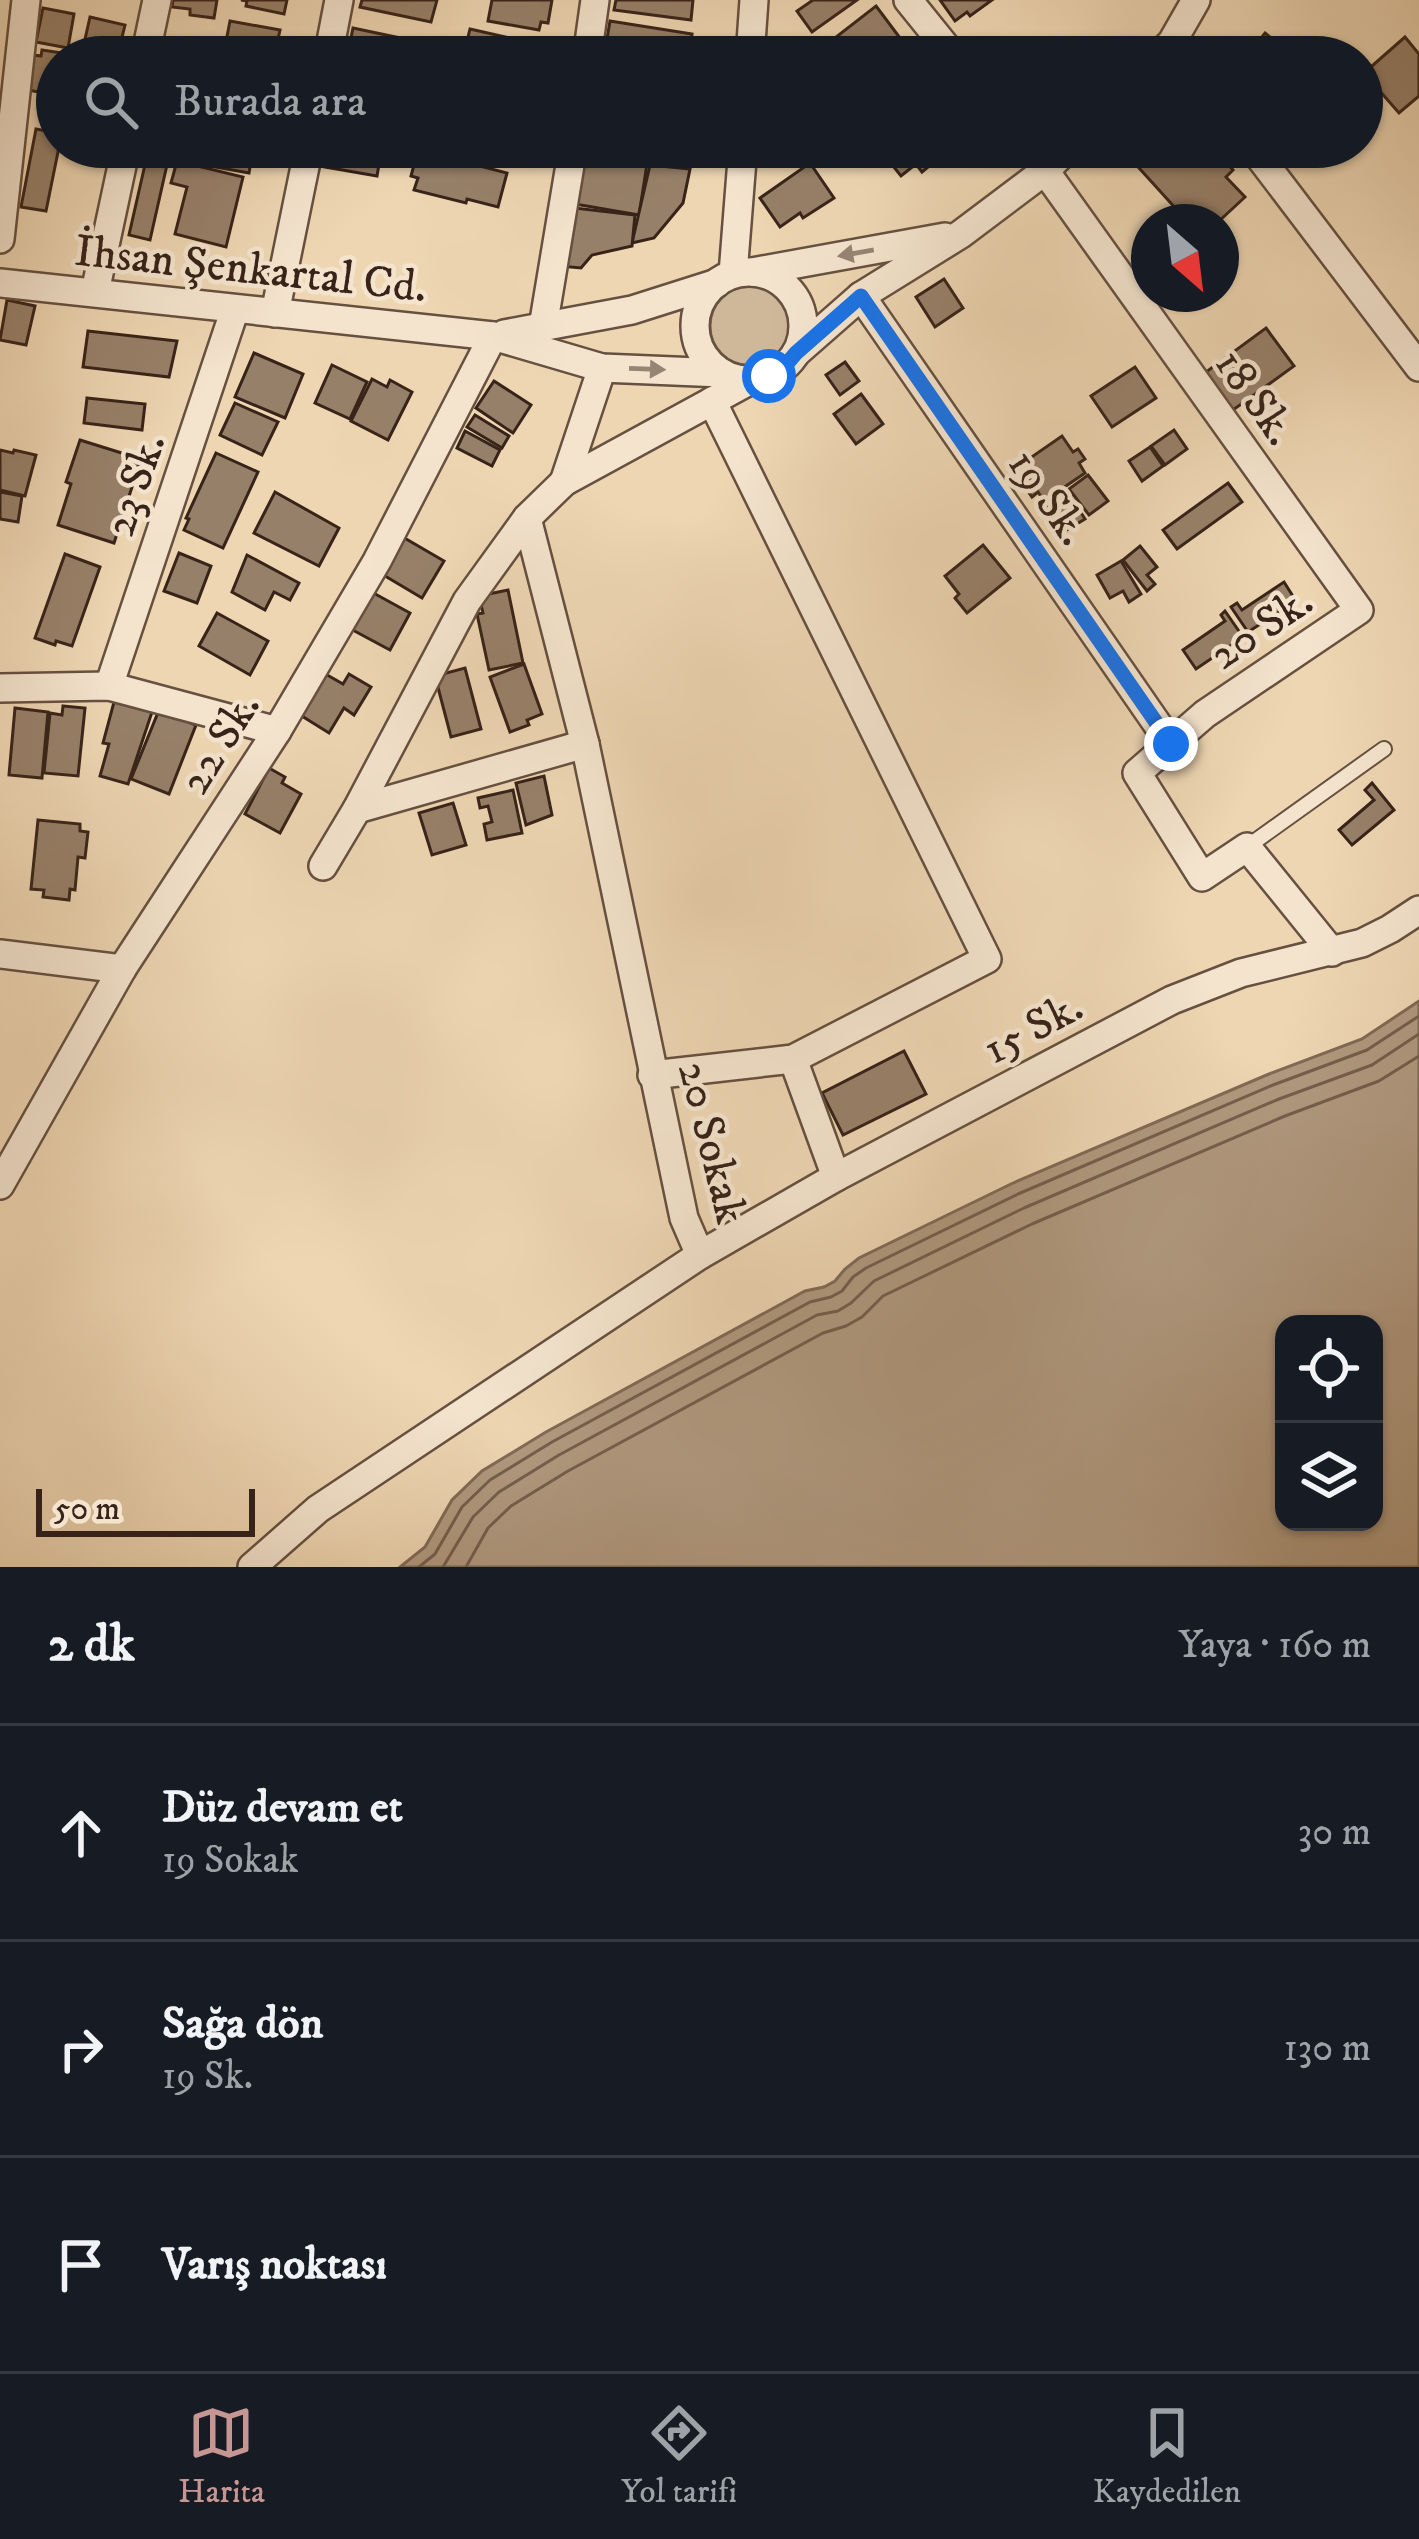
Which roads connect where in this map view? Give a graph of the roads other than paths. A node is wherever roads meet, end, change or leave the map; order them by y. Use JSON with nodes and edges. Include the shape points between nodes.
{"nodes":[{"id":1,"x":26,"y":0,"type":"edge"},
{"id":2,"x":157,"y":0,"type":"edge"},
{"id":3,"x":339,"y":0,"type":"edge"},
{"id":4,"x":595,"y":0,"type":"edge"},
{"id":5,"x":754,"y":0,"type":"edge"},
{"id":6,"x":908,"y":0,"type":"edge"},
{"id":7,"x":1185,"y":5,"type":"edge"},
{"id":8,"x":149,"y":36,"type":"edge"},
{"id":9,"x":332,"y":36,"type":"edge"},
{"id":10,"x":589,"y":36,"type":"edge"},
{"id":11,"x":751,"y":36,"type":"edge"},
{"id":12,"x":937,"y":36,"type":"edge"},
{"id":13,"x":1175,"y":36,"type":"edge"},
{"id":14,"x":122,"y":168,"type":"edge"},
{"id":15,"x":305,"y":168,"type":"edge"},
{"id":16,"x":570,"y":168,"type":"edge"},
{"id":17,"x":742,"y":168,"type":"edge"},
{"id":18,"x":1268,"y":168,"type":"edge"},
{"id":19,"x":1046,"y":170,"type":"joint"},
{"id":20,"x":961,"y":234,"type":"junction"},
{"id":21,"x":0,"y":239,"type":"edge"},
{"id":22,"x":734,"y":277,"type":"junction"},
{"id":23,"x":0,"y":283,"type":"edge"},
{"id":24,"x":95,"y":292,"type":"junction"},
{"id":25,"x":861,"y":296,"type":"junction"},
{"id":26,"x":236,"y":309,"type":"junction"},
{"id":27,"x":275,"y":314,"type":"junction"},
{"id":28,"x":543,"y":327,"type":"junction"},
{"id":29,"x":494,"y":336,"type":"junction"},
{"id":30,"x":796,"y":353,"type":"junction"},
{"id":31,"x":1419,"y":367,"type":"edge"},
{"id":32,"x":602,"y":368,"type":"junction"},
{"id":33,"x":722,"y":373,"type":"junction"},
{"id":34,"x":751,"y":380,"type":"junction"},
{"id":35,"x":712,"y":401,"type":"junction"},
{"id":36,"x":564,"y":482,"type":"junction"},
{"id":37,"x":527,"y":518,"type":"junction"},
{"id":38,"x":1359,"y":610,"type":"joint"},
{"id":39,"x":109,"y":686,"type":"junction"},
{"id":40,"x":0,"y":688,"type":"edge"},
{"id":41,"x":277,"y":730,"type":"junction"},
{"id":42,"x":585,"y":744,"type":"junction"},
{"id":43,"x":1171,"y":744,"type":"junction"},
{"id":44,"x":1384,"y":749,"type":"dead end"},
{"id":45,"x":357,"y":809,"type":"junction"},
{"id":46,"x":1247,"y":847,"type":"junction"},
{"id":47,"x":323,"y":866,"type":"dead end"},
{"id":48,"x":1419,"y":910,"type":"edge"},
{"id":49,"x":1331,"y":952,"type":"junction"},
{"id":50,"x":0,"y":953,"type":"edge"},
{"id":51,"x":122,"y":969,"type":"junction"},
{"id":52,"x":793,"y":1059,"type":"junction"},
{"id":53,"x":652,"y":1075,"type":"junction"},
{"id":54,"x":836,"y":1177,"type":"junction"},
{"id":55,"x":0,"y":1185,"type":"edge"},
{"id":56,"x":700,"y":1255,"type":"junction"},
{"id":57,"x":252,"y":1567,"type":"edge"}],
"edges":[{"from":1,"to":21,"type":"street"},
{"from":2,"to":8,"type":"street"},
{"from":3,"to":9,"type":"street"},
{"from":4,"to":10,"type":"street"},
{"from":5,"to":11,"type":"street"},
{"from":6,"to":12,"type":"street"},
{"from":7,"to":13,"type":"street"},
{"from":14,"to":24,"type":"street"},
{"from":15,"to":27,"type":"street"},
{"from":16,"to":28,"type":"street"},
{"from":17,"to":22,"type":"street"},
{"from":18,"to":31,"type":"street"},
{"from":19,"to":20,"type":"street"},
{"from":19,"to":38,"type":"street","name":"18 Sk."},
{"from":20,"to":22,"type":"street","one_way":true},
{"from":20,"to":25,"type":"street"},
{"from":22,"to":28,"type":"street","via":[[632,310]]},
{"from":22,"to":30,"type":"street","via":[[770,276],[786,286],[803,318]]},
{"from":22,"to":33,"type":"street","via":[[704,297],[697,313],[699,347]]},
{"from":23,"to":24,"type":"street","name":"İhsan Şenkartal Cd."},
{"from":24,"to":26,"type":"street","name":"İhsan Şenkartal Cd."},
{"from":25,"to":30,"type":"street"},
{"from":25,"to":43,"type":"street","name":"19 Sk."},
{"from":26,"to":27,"type":"street","name":"İhsan Şenkartal Cd."},
{"from":26,"to":39,"type":"street","name":"23 Sk."},
{"from":27,"to":29,"type":"street","name":"İhsan Şenkartal Cd."},
{"from":28,"to":29,"type":"street"},
{"from":29,"to":32,"type":"street"},
{"from":29,"to":41,"type":"street","name":"22 Sk.","via":[[377,561]]},
{"from":30,"to":34,"type":"street"},
{"from":32,"to":33,"type":"street","one_way":true},
{"from":32,"to":36,"type":"street"},
{"from":33,"to":34,"type":"street"},
{"from":34,"to":35,"type":"street"},
{"from":35,"to":36,"type":"street"},
{"from":35,"to":52,"type":"street","via":[[987,959]]},
{"from":36,"to":37,"type":"street"},
{"from":37,"to":42,"type":"street","name":"20 Sokak"},
{"from":37,"to":45,"type":"street","via":[[467,601]]},
{"from":38,"to":43,"type":"street","name":"20 Sk."},
{"from":39,"to":40,"type":"street"},
{"from":39,"to":41,"type":"street"},
{"from":41,"to":51,"type":"street","name":"22 Sk."},
{"from":42,"to":45,"type":"street"},
{"from":42,"to":53,"type":"street","name":"20 Sokak"},
{"from":43,"to":46,"type":"street","name":"20 Sk.","via":[[1137,773],[1202,877]]},
{"from":44,"to":46,"type":"lane"},
{"from":45,"to":47,"type":"street"},
{"from":46,"to":49,"type":"street"},
{"from":48,"to":49,"type":"street","name":"15 Sk."},
{"from":49,"to":54,"type":"street","name":"15 Sk.","via":[[1196,989]]},
{"from":50,"to":51,"type":"street"},
{"from":51,"to":55,"type":"street","name":"22 Sk."},
{"from":52,"to":53,"type":"street"},
{"from":52,"to":54,"type":"street"},
{"from":53,"to":56,"type":"street","name":"20 Sokak"},
{"from":54,"to":56,"type":"street","name":"15 Sk."},
{"from":56,"to":57,"type":"street","name":"20 Sokak","via":[[318,1509]]}]}
